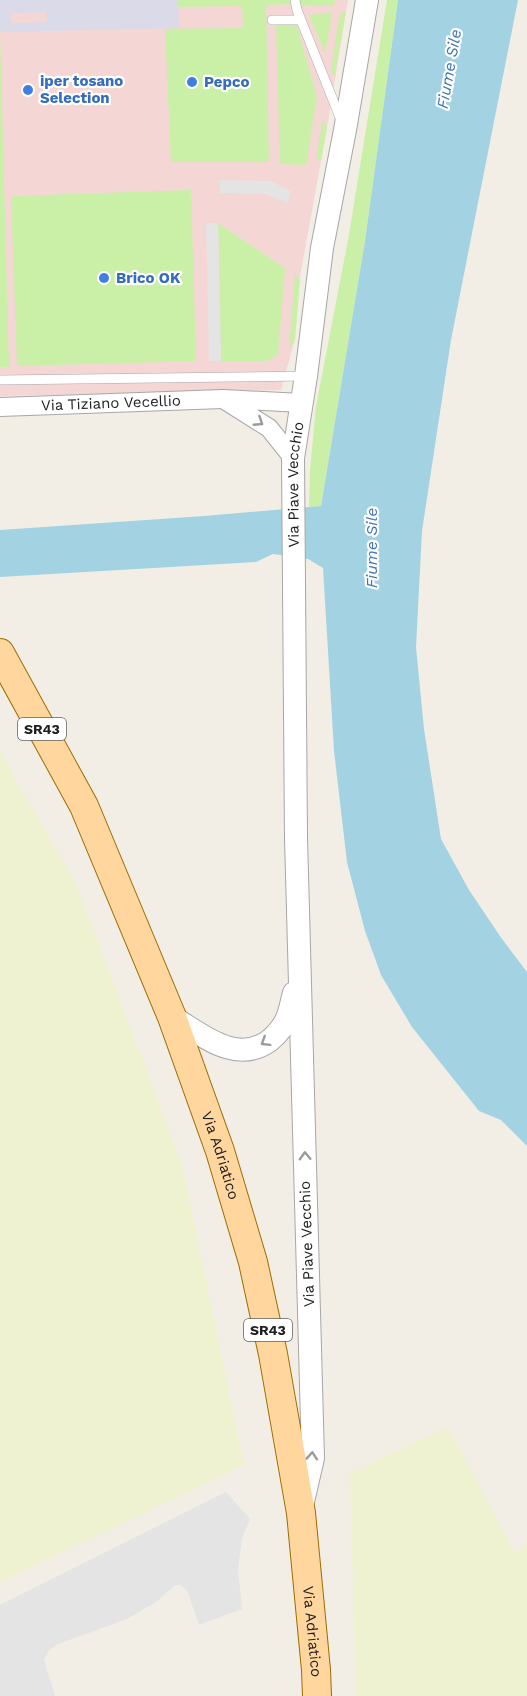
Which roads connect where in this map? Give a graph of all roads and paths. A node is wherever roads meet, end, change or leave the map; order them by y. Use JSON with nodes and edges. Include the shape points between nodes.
{"nodes":[{"id":1,"x":295,"y":0,"type":"edge"},
{"id":2,"x":367,"y":0,"type":"edge"},
{"id":3,"x":272,"y":20,"type":"dead end"},
{"id":4,"x":301,"y":20,"type":"junction"},
{"id":5,"x":345,"y":130,"type":"junction"},
{"id":6,"x":306,"y":376,"type":"junction"},
{"id":7,"x":0,"y":380,"type":"edge"},
{"id":8,"x":223,"y":399,"type":"junction"},
{"id":9,"x":302,"y":403,"type":"junction"},
{"id":10,"x":0,"y":407,"type":"edge"},
{"id":11,"x":292,"y":458,"type":"junction"},
{"id":12,"x":0,"y":653,"type":"edge"},
{"id":13,"x":300,"y":974,"type":"junction"},
{"id":14,"x":172,"y":1017,"type":"junction"},
{"id":15,"x":301,"y":1513,"type":"junction"},
{"id":16,"x":316,"y":1696,"type":"edge"}],
"edges":[{"from":1,"to":4,"type":"lane"},
{"from":2,"to":5,"type":"street","name":"Via Piave Vecchio"},
{"from":3,"to":4,"type":"lane"},
{"from":4,"to":5,"type":"lane"},
{"from":5,"to":6,"type":"street","name":"Via Piave Vecchio","via":[[322,248]]},
{"from":6,"to":7,"type":"lane"},
{"from":6,"to":9,"type":"street","name":"Via Piave Vecchio"},
{"from":8,"to":9,"type":"street","name":"Via Tiziano Vecellio"},
{"from":8,"to":10,"type":"street","name":"Via Tiziano Vecellio"},
{"from":8,"to":11,"type":"street","one_way":true,"via":[[269,429]]},
{"from":9,"to":11,"type":"street","name":"Via Piave Vecchio"},
{"from":11,"to":13,"type":"street","name":"Via Piave Vecchio"},
{"from":12,"to":14,"type":"main road","name":"Via Adriatico","number":"SR43","via":[[84,806]]},
{"from":13,"to":14,"type":"street","name":"Via Piave Vecchio","one_way":true,"via":[[285,1023],[261,1047],[232,1050]]},
{"from":15,"to":13,"type":"street","name":"Via Piave Vecchio","one_way":true,"via":[[313,1458]]},
{"from":14,"to":15,"type":"main road","name":"Via Adriatico","number":"SR43","via":[[254,1262]]},
{"from":15,"to":16,"type":"main road","name":"Via Adriatico","number":"SR43"}]}
